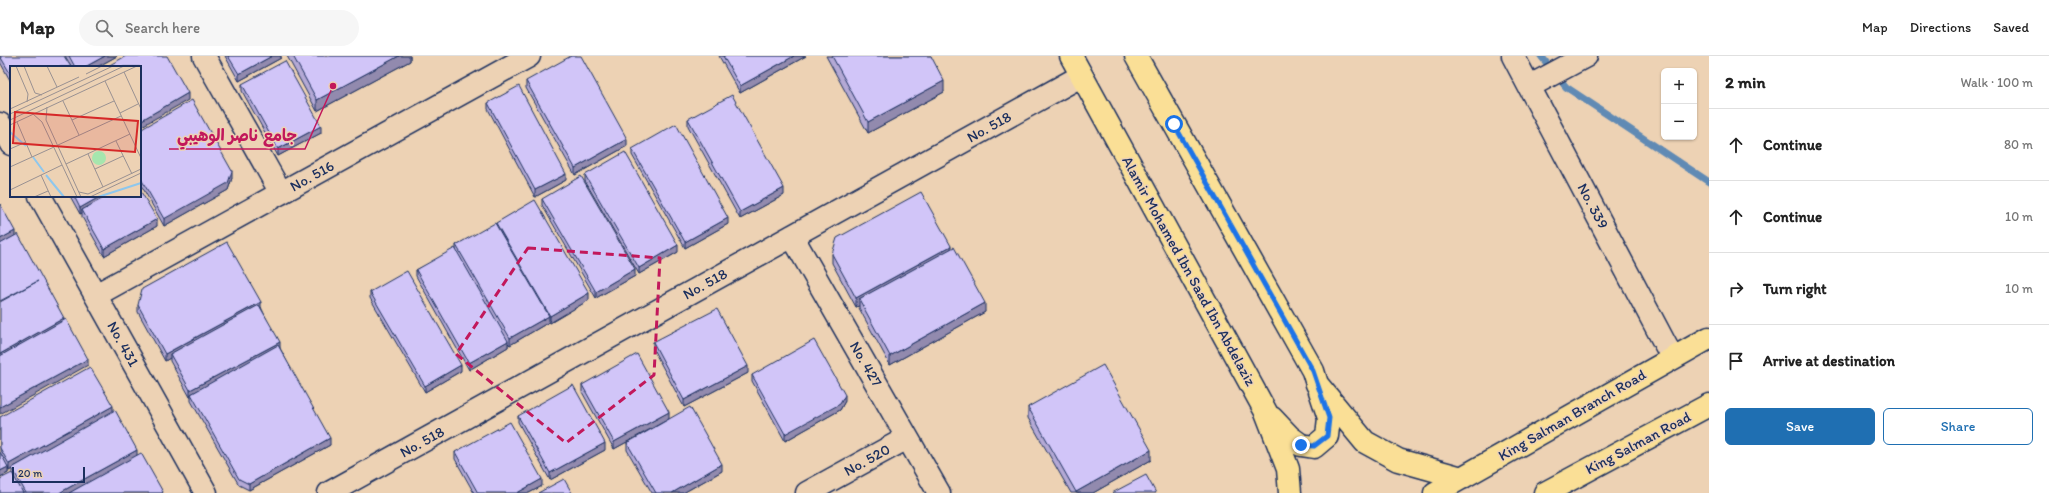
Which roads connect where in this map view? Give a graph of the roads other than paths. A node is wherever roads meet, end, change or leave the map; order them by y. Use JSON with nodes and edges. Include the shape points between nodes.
{"nodes":[{"id":1,"x":204,"y":56,"type":"edge"},
{"id":2,"x":529,"y":56,"type":"edge"},
{"id":3,"x":1071,"y":56,"type":"edge"},
{"id":4,"x":1136,"y":56,"type":"edge"},
{"id":5,"x":1513,"y":56,"type":"edge"},
{"id":6,"x":1586,"y":56,"type":"edge"},
{"id":7,"x":1081,"y":76,"type":"junction"},
{"id":8,"x":1530,"y":86,"type":"junction"},
{"id":9,"x":0,"y":124,"type":"edge"},
{"id":10,"x":10,"y":142,"type":"edge"},
{"id":11,"x":281,"y":193,"type":"junction"},
{"id":12,"x":41,"y":197,"type":"edge"},
{"id":13,"x":792,"y":236,"type":"junction"},
{"id":14,"x":96,"y":296,"type":"junction"},
{"id":15,"x":1709,"y":338,"type":"edge"},
{"id":16,"x":1672,"y":357,"type":"junction"},
{"id":17,"x":1317,"y":384,"type":"junction"},
{"id":18,"x":1708,"y":405,"type":"edge"},
{"id":19,"x":1266,"y":412,"type":"junction"},
{"id":20,"x":907,"y":438,"type":"junction"},
{"id":21,"x":1462,"y":478,"type":"junction"},
{"id":22,"x":206,"y":493,"type":"edge"},
{"id":23,"x":329,"y":493,"type":"edge"},
{"id":24,"x":807,"y":493,"type":"edge"},
{"id":25,"x":939,"y":493,"type":"edge"},
{"id":26,"x":1290,"y":493,"type":"edge"},
{"id":27,"x":1435,"y":493,"type":"edge"},
{"id":28,"x":1546,"y":493,"type":"edge"}],
"edges":[{"from":1,"to":11,"type":"street"},
{"from":2,"to":11,"type":"street","name":"No. 516"},
{"from":3,"to":7,"type":"main road","name":"Alamir Mohamed Ibn Saad Ibn Abdelaziz"},
{"from":4,"to":17,"type":"main road","via":[[1313,371]]},
{"from":5,"to":8,"type":"street","name":"No. 339"},
{"from":6,"to":8,"type":"street"},
{"from":7,"to":13,"type":"street","name":"No. 518"},
{"from":7,"to":19,"type":"main road","name":"Alamir Mohamed Ibn Saad Ibn Abdelaziz"},
{"from":8,"to":16,"type":"street","name":"No. 339"},
{"from":9,"to":10,"type":"street"},
{"from":11,"to":14,"type":"street","name":"No. 516"},
{"from":12,"to":14,"type":"street","name":"No. 431"},
{"from":13,"to":20,"type":"street","name":"No. 427"},
{"from":13,"to":23,"type":"street","name":"No. 518"},
{"from":14,"to":22,"type":"street","name":"No. 431"},
{"from":15,"to":16,"type":"main road","name":"King Salman Branch Road"},
{"from":16,"to":21,"type":"main road","name":"King Salman Branch Road"},
{"from":17,"to":19,"type":"main road","via":[[1329,418],[1327,436],[1314,446],[1301,445]]},
{"from":17,"to":21,"type":"main road","via":[[1365,442],[1398,460]]},
{"from":18,"to":28,"type":"main road","name":"King Salman Road"},
{"from":19,"to":26,"type":"main road","name":"Alamir Mohamed Ibn Saad Ibn Abdelaziz","via":[[1288,469]]},
{"from":20,"to":24,"type":"street","name":"No. 520"},
{"from":20,"to":25,"type":"street","name":"No. 427"},
{"from":21,"to":27,"type":"main road","name":"King Salman Branch Road"}]}
